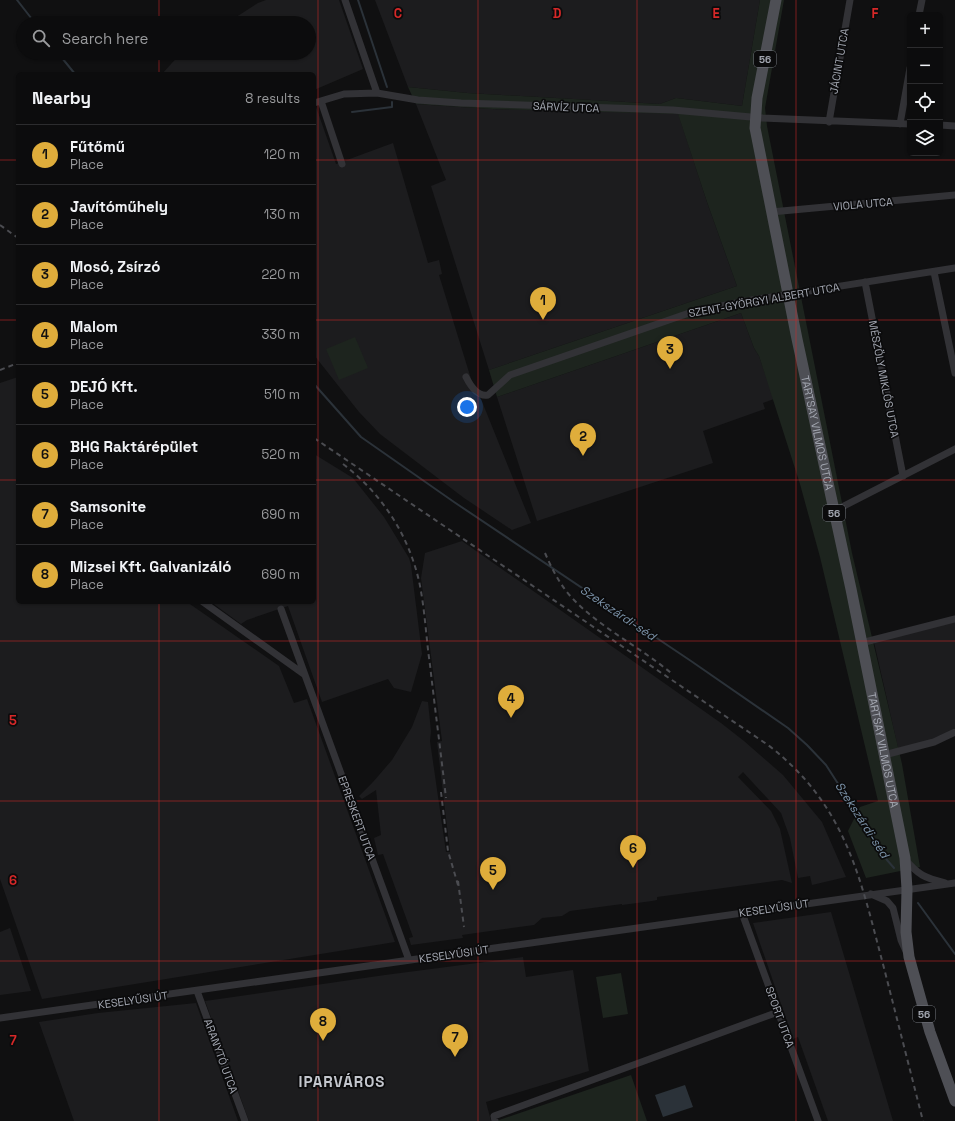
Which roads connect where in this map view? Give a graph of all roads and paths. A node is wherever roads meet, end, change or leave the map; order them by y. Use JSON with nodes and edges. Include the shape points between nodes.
{"nodes":[{"id":1,"x":345,"y":0,"type":"edge"},
{"id":2,"x":776,"y":0,"type":"edge"},
{"id":3,"x":850,"y":0,"type":"edge"},
{"id":4,"x":922,"y":0,"type":"edge"},
{"id":5,"x":920,"y":12,"type":"edge"},
{"id":6,"x":907,"y":84,"type":"edge"},
{"id":7,"x":377,"y":94,"type":"junction"},
{"id":8,"x":317,"y":102,"type":"edge"},
{"id":9,"x":755,"y":118,"type":"junction"},
{"id":10,"x":829,"y":122,"type":"junction"},
{"id":11,"x":900,"y":124,"type":"junction"},
{"id":12,"x":907,"y":124,"type":"edge"},
{"id":13,"x":943,"y":125,"type":"edge"},
{"id":14,"x":955,"y":126,"type":"edge"},
{"id":15,"x":342,"y":164,"type":"dead end"},
{"id":16,"x":955,"y":195,"type":"edge"},
{"id":17,"x":771,"y":212,"type":"junction"},
{"id":18,"x":955,"y":268,"type":"edge"},
{"id":19,"x":934,"y":272,"type":"junction"},
{"id":20,"x":865,"y":282,"type":"junction"},
{"id":21,"x":788,"y":295,"type":"junction"},
{"id":22,"x":955,"y":373,"type":"edge"},
{"id":23,"x":466,"y":377,"type":"dead end"},
{"id":24,"x":955,"y":449,"type":"edge"},
{"id":25,"x":903,"y":476,"type":"junction"},
{"id":26,"x":834,"y":511,"type":"junction"},
{"id":27,"x":206,"y":604,"type":"edge"},
{"id":28,"x":282,"y":609,"type":"dead end"},
{"id":29,"x":955,"y":619,"type":"edge"},
{"id":30,"x":862,"y":643,"type":"junction"},
{"id":31,"x":306,"y":675,"type":"junction"},
{"id":32,"x":955,"y":732,"type":"edge"},
{"id":33,"x":884,"y":755,"type":"junction"},
{"id":34,"x":905,"y":858,"type":"junction"},
{"id":35,"x":952,"y":884,"type":"edge"},
{"id":36,"x":907,"y":889,"type":"junction"},
{"id":37,"x":871,"y":894,"type":"junction"},
{"id":38,"x":742,"y":913,"type":"junction"},
{"id":39,"x":909,"y":957,"type":"junction"},
{"id":40,"x":409,"y":960,"type":"junction"},
{"id":41,"x":197,"y":991,"type":"junction"},
{"id":42,"x":778,"y":1012,"type":"junction"},
{"id":43,"x":0,"y":1018,"type":"edge"},
{"id":44,"x":955,"y":1101,"type":"edge"},
{"id":45,"x":245,"y":1121,"type":"edge"},
{"id":46,"x":495,"y":1121,"type":"edge"},
{"id":47,"x":818,"y":1121,"type":"edge"}],
"edges":[{"from":1,"to":7,"type":"street"},
{"from":2,"to":9,"type":"main road","name":"TARTSAY VILMOS UTCA","number":"56"},
{"from":3,"to":10,"type":"street","name":"JÁCINT UTCA"},
{"from":4,"to":5,"type":"street"},
{"from":6,"to":11,"type":"street"},
{"from":7,"to":8,"type":"street","name":"SÁRVÍZ UTCA","via":[[344,94]]},
{"from":7,"to":9,"type":"street","name":"SÁRVÍZ UTCA","via":[[461,103],[673,110]]},
{"from":8,"to":15,"type":"street"},
{"from":9,"to":10,"type":"street","name":"SÁRVÍZ UTCA"},
{"from":9,"to":17,"type":"main road","name":"TARTSAY VILMOS UTCA","number":"56"},
{"from":10,"to":11,"type":"street","name":"SÁRVÍZ UTCA"},
{"from":11,"to":12,"type":"street","name":"SÁRVÍZ UTCA"},
{"from":13,"to":14,"type":"street"},
{"from":16,"to":17,"type":"street","name":"VIOLA UTCA"},
{"from":17,"to":21,"type":"main road","name":"TARTSAY VILMOS UTCA","number":"56"},
{"from":18,"to":19,"type":"street","name":"SZENT-GYÖRGYI ALBERT UTCA"},
{"from":19,"to":20,"type":"street","name":"SZENT-GYÖRGYI ALBERT UTCA"},
{"from":19,"to":22,"type":"street"},
{"from":20,"to":21,"type":"street","name":"SZENT-GYÖRGYI ALBERT UTCA"},
{"from":20,"to":25,"type":"street","name":"MÉSZÖLY MIKLÓS UTCA"},
{"from":21,"to":23,"type":"street","name":"SZENT-GYÖRGYI ALBERT UTCA","via":[[692,312],[510,375],[486,396],[477,392]]},
{"from":21,"to":26,"type":"main road","name":"TARTSAY VILMOS UTCA","number":"56"},
{"from":24,"to":25,"type":"street"},
{"from":25,"to":26,"type":"street"},
{"from":26,"to":30,"type":"main road","name":"TARTSAY VILMOS UTCA","number":"56"},
{"from":27,"to":31,"type":"street"},
{"from":28,"to":31,"type":"street","name":"EPRESKERT UTCA"},
{"from":29,"to":30,"type":"street"},
{"from":30,"to":33,"type":"main road","name":"TARTSAY VILMOS UTCA","number":"56"},
{"from":31,"to":40,"type":"street","name":"EPRESKERT UTCA"},
{"from":32,"to":33,"type":"street","via":[[934,742]]},
{"from":33,"to":34,"type":"main road","name":"TARTSAY VILMOS UTCA","number":"56"},
{"from":34,"to":35,"type":"street","via":[[922,876]]},
{"from":34,"to":36,"type":"main road","name":"TARTSAY VILMOS UTCA","number":"56"},
{"from":35,"to":36,"type":"street","name":"KESELYŰSI ÚT"},
{"from":36,"to":37,"type":"street","name":"KESELYŰSI ÚT"},
{"from":36,"to":39,"type":"main road","number":"56","via":[[906,932]]},
{"from":37,"to":38,"type":"street","name":"KESELYŰSI ÚT"},
{"from":37,"to":39,"type":"street","via":[[887,901],[893,908],[901,940]]},
{"from":38,"to":40,"type":"street","name":"KESELYŰSI ÚT"},
{"from":38,"to":42,"type":"street","name":"SPORT UTCA"},
{"from":39,"to":44,"type":"main road","number":"56","via":[[930,1032]]},
{"from":40,"to":41,"type":"street","name":"KESELYŰSI ÚT"},
{"from":41,"to":43,"type":"street","name":"KESELYŰSI ÚT"},
{"from":41,"to":45,"type":"street","name":"ARANYTÓ UTCA"},
{"from":42,"to":46,"type":"street","via":[[494,1116]]},
{"from":42,"to":47,"type":"street","name":"SPORT UTCA"}]}
